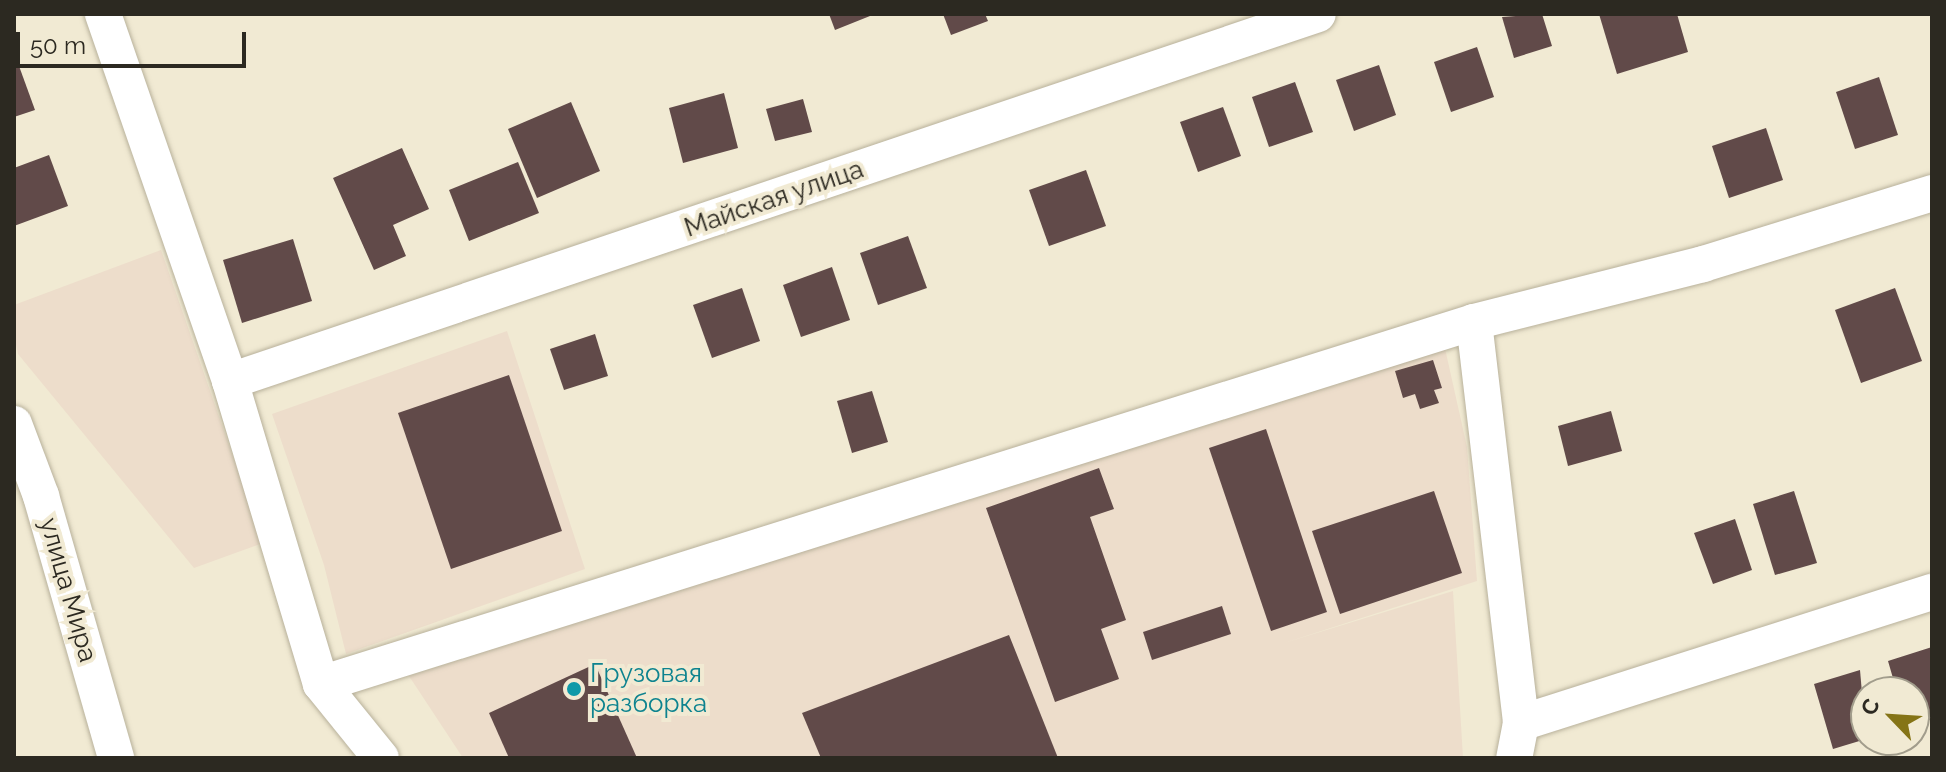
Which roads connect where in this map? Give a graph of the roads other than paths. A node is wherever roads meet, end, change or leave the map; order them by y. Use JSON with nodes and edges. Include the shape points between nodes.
{"nodes":[{"id":1,"x":103,"y":14,"type":"edge"},
{"id":2,"x":1318,"y":14,"type":"edge"},
{"id":3,"x":1932,"y":193,"type":"edge"},
{"id":4,"x":1474,"y":322,"type":"junction"},
{"id":5,"x":230,"y":381,"type":"junction"},
{"id":6,"x":14,"y":424,"type":"edge"},
{"id":7,"x":1932,"y":592,"type":"edge"},
{"id":8,"x":321,"y":684,"type":"junction"},
{"id":9,"x":1521,"y":723,"type":"junction"},
{"id":10,"x":116,"y":758,"type":"edge"},
{"id":11,"x":381,"y":758,"type":"edge"},
{"id":12,"x":1514,"y":758,"type":"edge"}],
"edges":[{"from":1,"to":5,"type":"street"},
{"from":2,"to":5,"type":"street","name":"Майская улица"},
{"from":3,"to":4,"type":"street","via":[[1703,264]]},
{"from":4,"to":8,"type":"street"},
{"from":4,"to":9,"type":"street"},
{"from":5,"to":8,"type":"street"},
{"from":6,"to":10,"type":"street","name":"улица Мира","via":[[41,496]]},
{"from":7,"to":9,"type":"street"},
{"from":8,"to":11,"type":"street"},
{"from":9,"to":12,"type":"street"}]}
